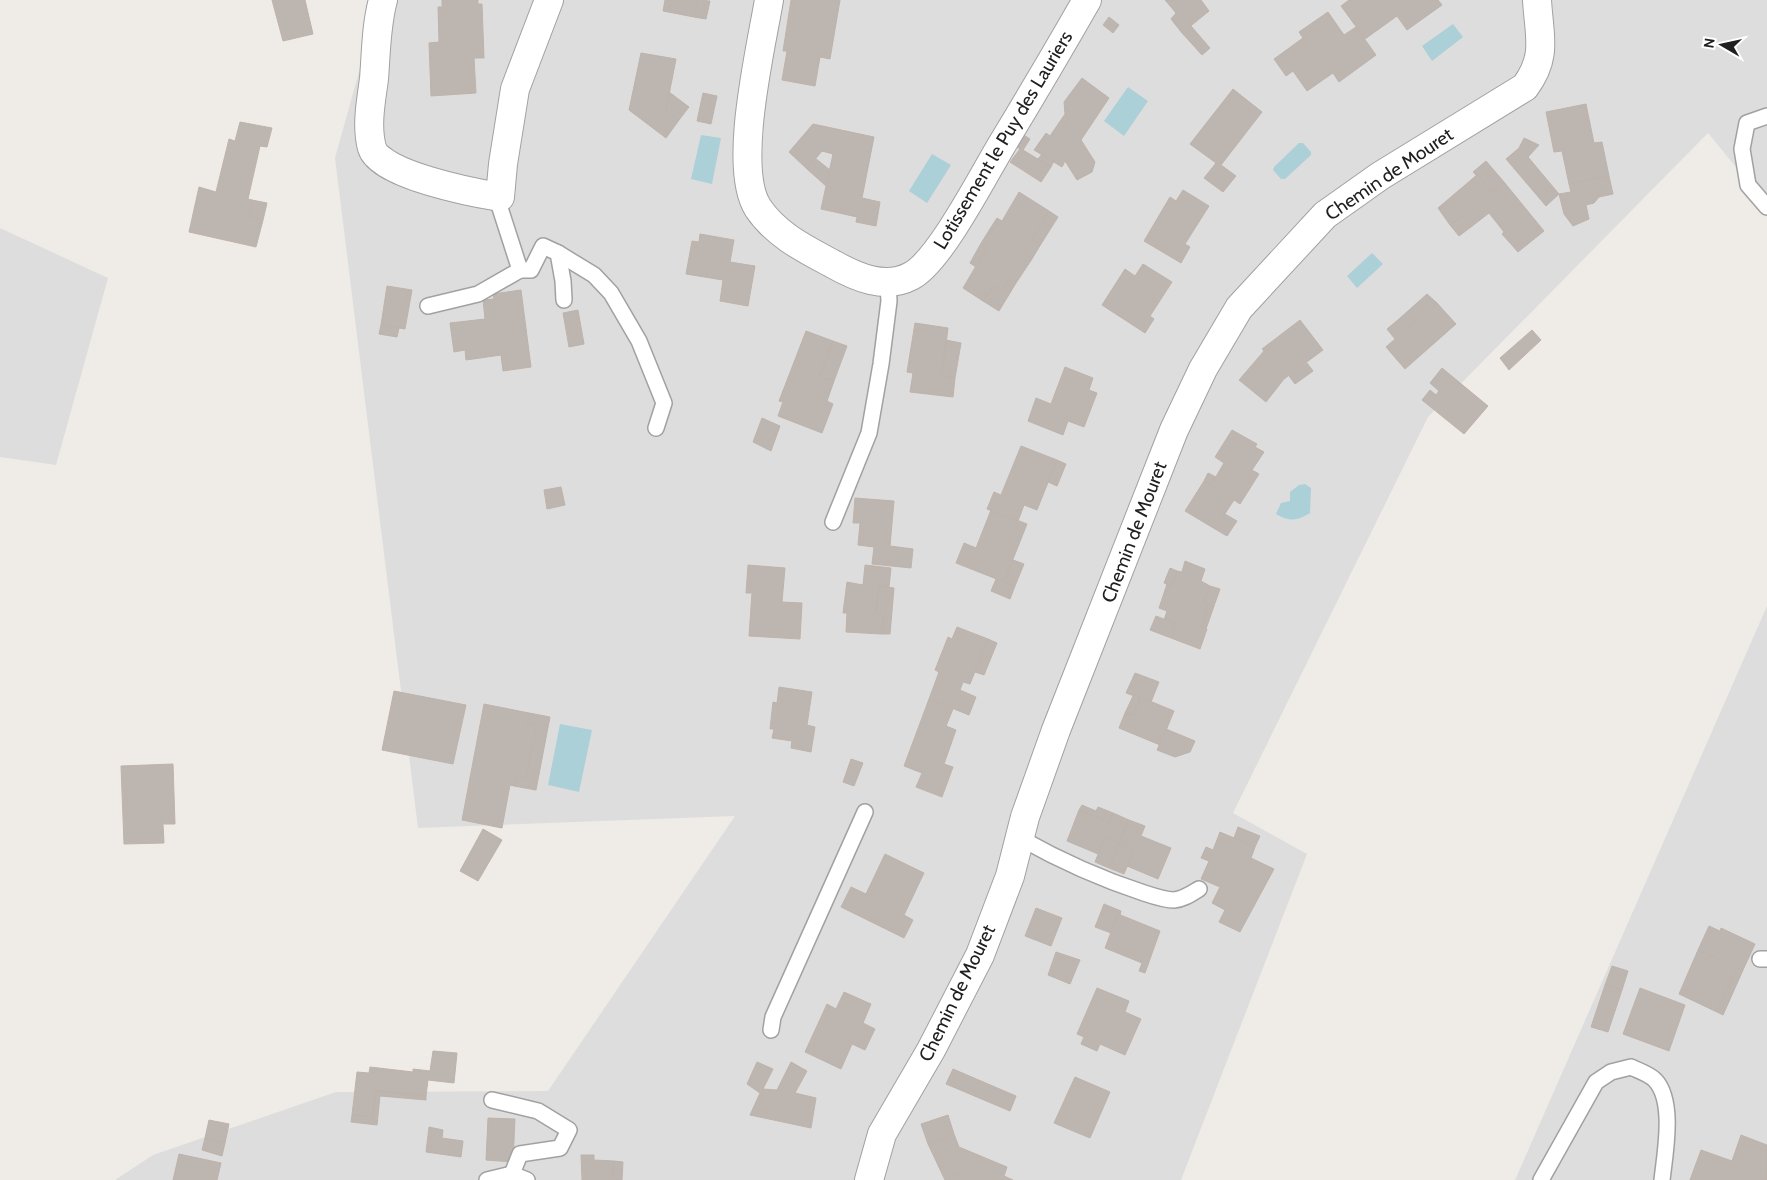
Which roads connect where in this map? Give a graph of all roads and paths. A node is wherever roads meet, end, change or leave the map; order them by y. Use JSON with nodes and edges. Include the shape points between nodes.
{"nodes":[{"id":1,"x":383,"y":0,"type":"edge"},
{"id":2,"x":549,"y":0,"type":"edge"},
{"id":3,"x":769,"y":0,"type":"edge"},
{"id":4,"x":1087,"y":0,"type":"edge"},
{"id":5,"x":1537,"y":0,"type":"edge"},
{"id":6,"x":1767,"y":116,"type":"edge"},
{"id":7,"x":500,"y":197,"type":"junction"},
{"id":8,"x":1767,"y":207,"type":"edge"},
{"id":9,"x":558,"y":252,"type":"junction"},
{"id":10,"x":520,"y":270,"type":"junction"},
{"id":11,"x":888,"y":283,"type":"junction"},
{"id":12,"x":564,"y":300,"type":"dead end"},
{"id":13,"x":428,"y":306,"type":"dead end"},
{"id":14,"x":656,"y":428,"type":"dead end"},
{"id":15,"x":833,"y":522,"type":"dead end"},
{"id":16,"x":865,"y":812,"type":"dead end"},
{"id":17,"x":1020,"y":838,"type":"junction"},
{"id":18,"x":1199,"y":889,"type":"dead end"},
{"id":19,"x":772,"y":1030,"type":"dead end"},
{"id":20,"x":492,"y":1100,"type":"dead end"},
{"id":21,"x":512,"y":1174,"type":"junction"},
{"id":22,"x":487,"y":1180,"type":"edge"},
{"id":23,"x":527,"y":1180,"type":"edge"},
{"id":24,"x":869,"y":1180,"type":"edge"},
{"id":25,"x":1541,"y":1180,"type":"edge"},
{"id":26,"x":1662,"y":1180,"type":"edge"}],
"edges":[{"from":1,"to":7,"type":"street","via":[[369,122],[372,149],[381,160],[400,170],[459,190]]},
{"from":2,"to":7,"type":"street","via":[[515,89]]},
{"from":3,"to":11,"type":"street","name":"Lotissement le Puy des Lauriers","via":[[746,138],[748,180],[757,207],[779,232],[819,257],[855,276]]},
{"from":4,"to":11,"type":"street","name":"Lotissement le Puy des Lauriers","via":[[957,222],[932,258],[912,276]]},
{"from":5,"to":17,"type":"street","name":"Chemin de Mouret","via":[[1541,58],[1525,87],[1380,176],[1326,215],[1239,308],[1203,369],[1174,430],[1056,730]]},
{"from":6,"to":8,"type":"lane","via":[[1747,124],[1742,149],[1748,185]]},
{"from":7,"to":10,"type":"lane","via":[[500,208]]},
{"from":9,"to":10,"type":"lane","via":[[543,246],[531,270]]},
{"from":9,"to":12,"type":"lane"},
{"from":9,"to":14,"type":"lane","via":[[594,274],[610,293],[639,341],[664,403]]},
{"from":10,"to":13,"type":"lane","via":[[478,294]]},
{"from":11,"to":15,"type":"lane","via":[[889,301],[869,433]]},
{"from":16,"to":19,"type":"lane","via":[[773,1017]]},
{"from":17,"to":18,"type":"lane","via":[[1055,858],[1158,897],[1174,900]]},
{"from":17,"to":24,"type":"street","name":"Chemin de Mouret","via":[[1010,876],[980,955],[931,1050],[882,1134]]},
{"from":20,"to":21,"type":"lane","via":[[538,1111],[569,1130],[560,1148],[520,1154]]},
{"from":21,"to":22,"type":"lane"},
{"from":21,"to":23,"type":"lane"},
{"from":25,"to":26,"type":"lane","via":[[1596,1082],[1612,1072],[1631,1067],[1655,1080],[1665,1096],[1667,1124]]}]}
